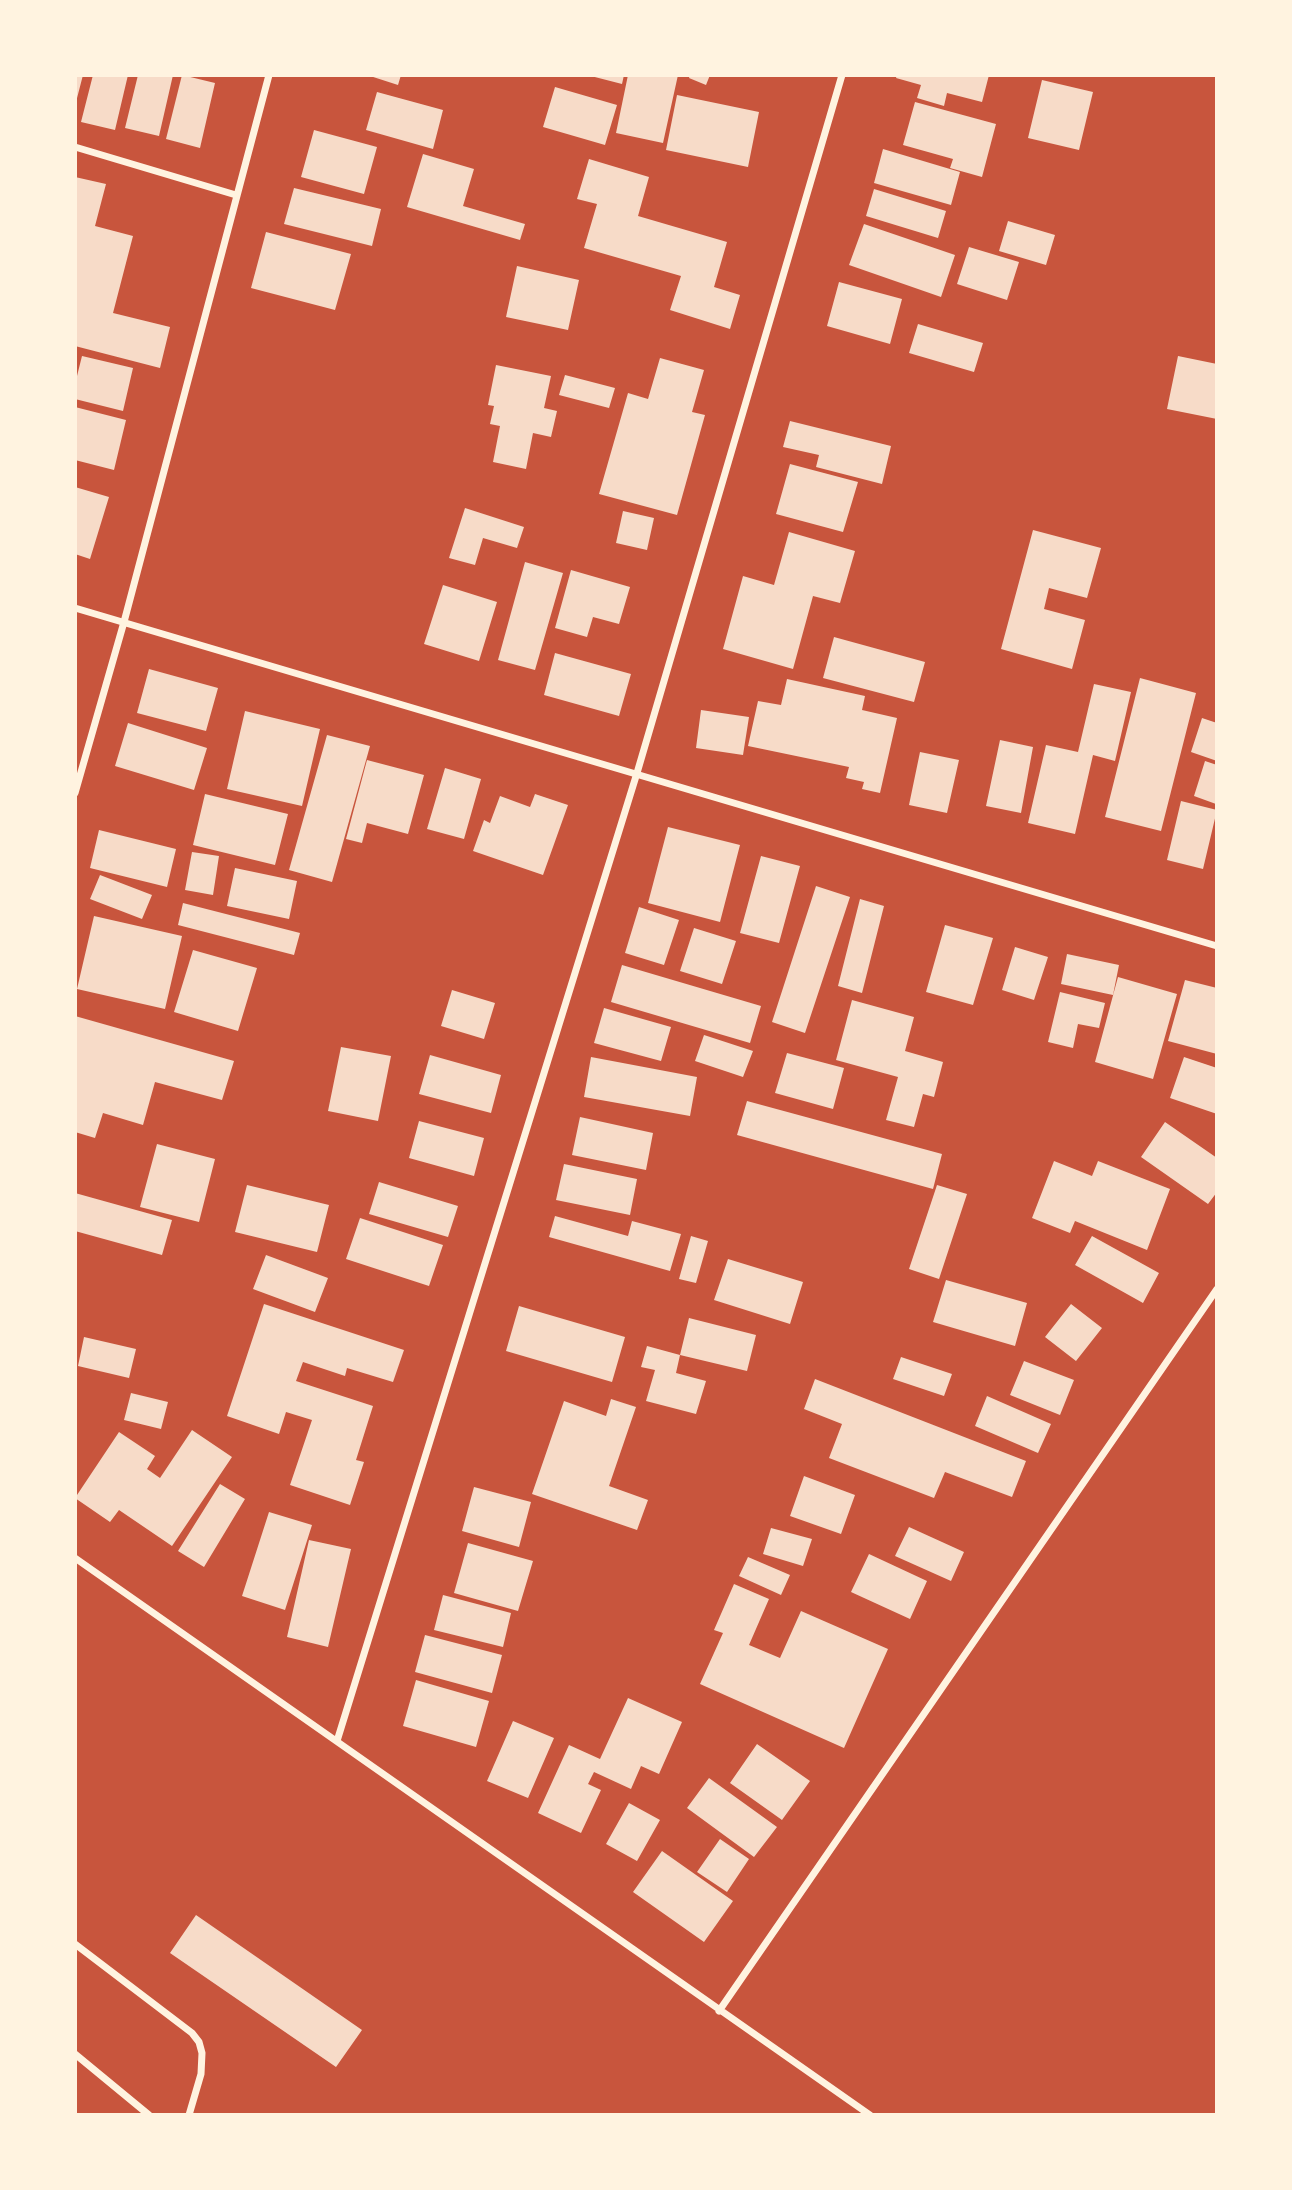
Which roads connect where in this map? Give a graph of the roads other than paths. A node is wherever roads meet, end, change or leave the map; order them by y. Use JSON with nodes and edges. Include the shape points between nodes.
{"nodes":[{"id":1,"x":270,"y":75,"type":"edge"},
{"id":2,"x":842,"y":75,"type":"edge"},
{"id":3,"x":75,"y":147,"type":"edge"},
{"id":4,"x":236,"y":195,"type":"junction"},
{"id":5,"x":75,"y":608,"type":"edge"},
{"id":6,"x":124,"y":622,"type":"junction"},
{"id":7,"x":637,"y":774,"type":"junction"},
{"id":8,"x":75,"y":793,"type":"edge"},
{"id":9,"x":1217,"y":946,"type":"edge"},
{"id":10,"x":1217,"y":1289,"type":"edge"},
{"id":11,"x":75,"y":1558,"type":"edge"},
{"id":12,"x":337,"y":1741,"type":"junction"},
{"id":13,"x":75,"y":1944,"type":"edge"},
{"id":14,"x":719,"y":2011,"type":"junction"},
{"id":15,"x":75,"y":2054,"type":"edge"},
{"id":16,"x":148,"y":2115,"type":"edge"},
{"id":17,"x":189,"y":2115,"type":"edge"},
{"id":18,"x":870,"y":2115,"type":"edge"}],
"edges":[{"from":1,"to":4,"type":"street"},
{"from":2,"to":7,"type":"street"},
{"from":3,"to":4,"type":"street"},
{"from":4,"to":6,"type":"street"},
{"from":5,"to":6,"type":"street"},
{"from":6,"to":7,"type":"street"},
{"from":6,"to":8,"type":"street"},
{"from":7,"to":9,"type":"street"},
{"from":7,"to":12,"type":"street"},
{"from":10,"to":14,"type":"street"},
{"from":11,"to":12,"type":"street"},
{"from":12,"to":14,"type":"street"},
{"from":13,"to":17,"type":"street","via":[[199,2042],[201,2074]]},
{"from":14,"to":18,"type":"street"},
{"from":15,"to":16,"type":"street"}]}
